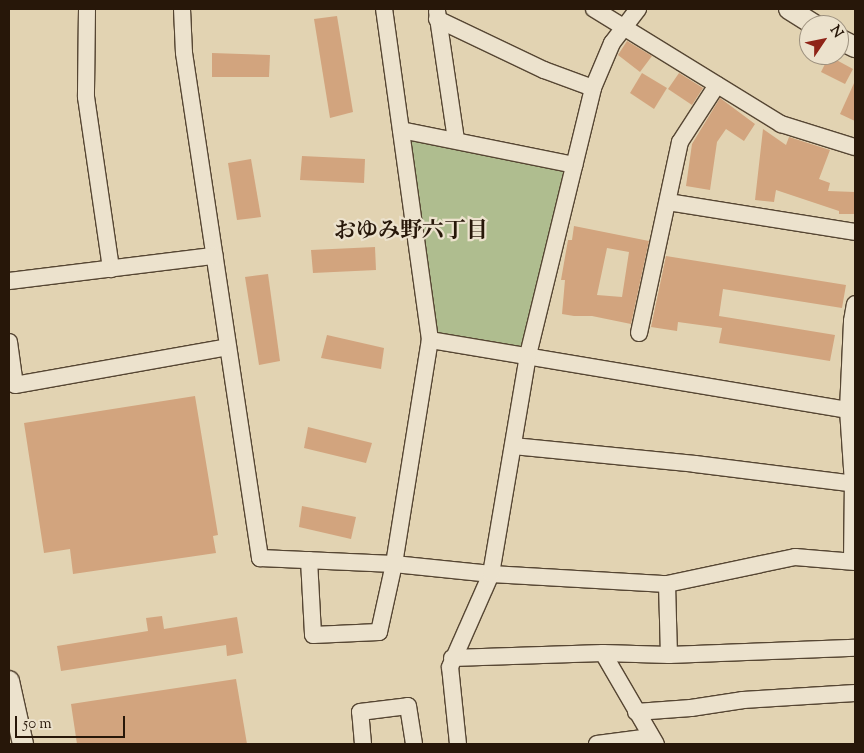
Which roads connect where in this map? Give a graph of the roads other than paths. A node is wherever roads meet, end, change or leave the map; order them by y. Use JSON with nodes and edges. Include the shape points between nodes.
{"nodes":[{"id":1,"x":87,"y":9,"type":"edge"},
{"id":2,"x":182,"y":9,"type":"edge"},
{"id":3,"x":384,"y":9,"type":"edge"},
{"id":4,"x":594,"y":9,"type":"edge"},
{"id":5,"x":638,"y":9,"type":"edge"},
{"id":6,"x":437,"y":14,"type":"edge"},
{"id":7,"x":623,"y":27,"type":"junction"},
{"id":8,"x":717,"y":85,"type":"junction"},
{"id":9,"x":593,"y":88,"type":"junction"},
{"id":10,"x":401,"y":130,"type":"junction"},
{"id":11,"x":456,"y":140,"type":"junction"},
{"id":12,"x":855,"y":147,"type":"edge"},
{"id":13,"x":574,"y":165,"type":"junction"},
{"id":14,"x":668,"y":202,"type":"junction"},
{"id":15,"x":855,"y":232,"type":"edge"},
{"id":16,"x":214,"y":256,"type":"junction"},
{"id":17,"x":111,"y":269,"type":"junction"},
{"id":18,"x":9,"y":281,"type":"edge"},
{"id":19,"x":855,"y":304,"type":"edge"},
{"id":20,"x":639,"y":334,"type":"dead end"},
{"id":21,"x":430,"y":340,"type":"junction"},
{"id":22,"x":9,"y":342,"type":"edge"},
{"id":23,"x":228,"y":347,"type":"junction"},
{"id":24,"x":528,"y":355,"type":"junction"},
{"id":25,"x":852,"y":381,"type":"edge"},
{"id":26,"x":848,"y":410,"type":"junction"},
{"id":27,"x":514,"y":446,"type":"junction"},
{"id":28,"x":854,"y":483,"type":"edge"},
{"id":29,"x":309,"y":560,"type":"junction"},
{"id":30,"x":854,"y":562,"type":"edge"},
{"id":31,"x":394,"y":564,"type":"junction"},
{"id":32,"x":491,"y":574,"type":"junction"},
{"id":33,"x":667,"y":584,"type":"junction"},
{"id":34,"x":855,"y":648,"type":"edge"},
{"id":35,"x":603,"y":652,"type":"junction"},
{"id":36,"x":669,"y":655,"type":"junction"},
{"id":37,"x":452,"y":658,"type":"junction"},
{"id":38,"x":9,"y":681,"type":"edge"},
{"id":39,"x":855,"y":693,"type":"edge"},
{"id":40,"x":636,"y":712,"type":"junction"},
{"id":41,"x":654,"y":740,"type":"edge"},
{"id":42,"x":23,"y":744,"type":"edge"},
{"id":43,"x":363,"y":744,"type":"edge"},
{"id":44,"x":414,"y":744,"type":"edge"},
{"id":45,"x":455,"y":744,"type":"edge"},
{"id":46,"x":597,"y":744,"type":"edge"}],
"edges":[{"from":1,"to":17,"type":"street","via":[[86,97]]},
{"from":2,"to":16,"type":"street","via":[[184,53]]},
{"from":3,"to":10,"type":"street"},
{"from":4,"to":7,"type":"street"},
{"from":5,"to":7,"type":"street"},
{"from":6,"to":9,"type":"street","via":[[544,70]]},
{"from":6,"to":11,"type":"street"},
{"from":7,"to":8,"type":"street"},
{"from":7,"to":9,"type":"street","via":[[612,43]]},
{"from":8,"to":12,"type":"street","via":[[781,124]]},
{"from":8,"to":14,"type":"street","via":[[680,142]]},
{"from":9,"to":13,"type":"street"},
{"from":10,"to":11,"type":"street"},
{"from":10,"to":21,"type":"street"},
{"from":11,"to":13,"type":"street"},
{"from":13,"to":24,"type":"street"},
{"from":14,"to":15,"type":"street"},
{"from":14,"to":20,"type":"street"},
{"from":16,"to":17,"type":"street"},
{"from":16,"to":23,"type":"street"},
{"from":17,"to":18,"type":"street"},
{"from":19,"to":25,"type":"street"},
{"from":21,"to":24,"type":"street"},
{"from":21,"to":31,"type":"street"},
{"from":22,"to":23,"type":"street","via":[[15,384]]},
{"from":23,"to":29,"type":"street","via":[[260,558]]},
{"from":24,"to":26,"type":"street"},
{"from":24,"to":27,"type":"street"},
{"from":25,"to":26,"type":"street"},
{"from":26,"to":28,"type":"street"},
{"from":27,"to":28,"type":"street"},
{"from":27,"to":32,"type":"street"},
{"from":28,"to":30,"type":"street"},
{"from":29,"to":31,"type":"street"},
{"from":29,"to":31,"type":"street","via":[[313,635],[379,632]]},
{"from":30,"to":33,"type":"street","via":[[795,557]]},
{"from":31,"to":32,"type":"street"},
{"from":32,"to":33,"type":"street"},
{"from":32,"to":37,"type":"street"},
{"from":33,"to":36,"type":"street"},
{"from":34,"to":36,"type":"street"},
{"from":35,"to":36,"type":"street"},
{"from":35,"to":37,"type":"street"},
{"from":35,"to":40,"type":"street"},
{"from":37,"to":45,"type":"street"},
{"from":38,"to":42,"type":"street"},
{"from":39,"to":40,"type":"street","via":[[743,700]]},
{"from":40,"to":41,"type":"street"},
{"from":41,"to":46,"type":"street"},
{"from":43,"to":44,"type":"street","via":[[360,712],[408,706]]}]}
